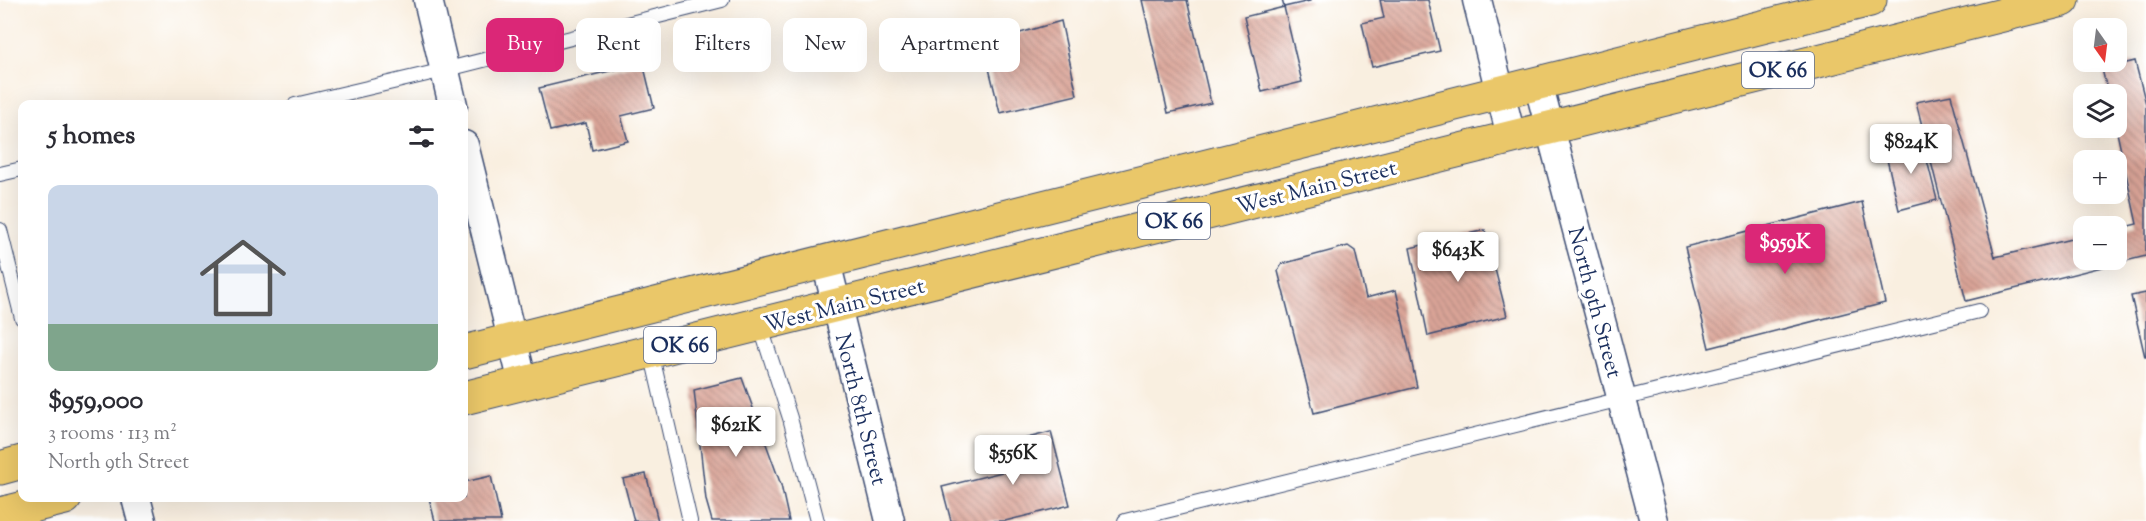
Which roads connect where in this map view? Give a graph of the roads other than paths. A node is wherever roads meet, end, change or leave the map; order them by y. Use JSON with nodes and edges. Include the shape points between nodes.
{"nodes":[{"id":1,"x":428,"y":0,"type":"edge"},
{"id":2,"x":722,"y":0,"type":"edge"},
{"id":3,"x":1477,"y":0,"type":"edge"},
{"id":4,"x":1870,"y":0,"type":"edge"},
{"id":5,"x":2063,"y":0,"type":"edge"},
{"id":6,"x":1836,"y":4,"type":"edge"},
{"id":7,"x":444,"y":70,"type":"junction"},
{"id":8,"x":1538,"y":83,"type":"junction"},
{"id":9,"x":1501,"y":93,"type":"junction"},
{"id":10,"x":316,"y":100,"type":"edge"},
{"id":11,"x":452,"y":100,"type":"edge"},
{"id":12,"x":1550,"y":127,"type":"junction"},
{"id":13,"x":1512,"y":136,"type":"junction"},
{"id":14,"x":468,"y":162,"type":"edge"},
{"id":15,"x":18,"y":170,"type":"edge"},
{"id":16,"x":0,"y":174,"type":"edge"},
{"id":17,"x":0,"y":230,"type":"edge"},
{"id":18,"x":826,"y":262,"type":"junction"},
{"id":19,"x":18,"y":302,"type":"edge"},
{"id":20,"x":837,"y":306,"type":"junction"},
{"id":21,"x":1979,"y":311,"type":"dead end"},
{"id":22,"x":760,"y":325,"type":"junction"},
{"id":23,"x":513,"y":340,"type":"junction"},
{"id":24,"x":468,"y":351,"type":"edge"},
{"id":25,"x":651,"y":352,"type":"junction"},
{"id":26,"x":524,"y":383,"type":"junction"},
{"id":27,"x":468,"y":397,"type":"edge"},
{"id":28,"x":1622,"y":399,"type":"junction"},
{"id":29,"x":18,"y":463,"type":"edge"},
{"id":30,"x":0,"y":468,"type":"edge"},
{"id":31,"x":49,"y":502,"type":"edge"},
{"id":32,"x":137,"y":502,"type":"edge"},
{"id":33,"x":0,"y":514,"type":"edge"},
{"id":34,"x":142,"y":521,"type":"edge"},
{"id":35,"x":690,"y":521,"type":"edge"},
{"id":36,"x":817,"y":521,"type":"edge"},
{"id":37,"x":890,"y":521,"type":"edge"},
{"id":38,"x":1125,"y":521,"type":"edge"},
{"id":39,"x":1654,"y":521,"type":"edge"}],
"edges":[{"from":1,"to":7,"type":"street"},
{"from":2,"to":7,"type":"lane"},
{"from":3,"to":9,"type":"street"},
{"from":4,"to":6,"type":"main road","name":"West Main Street","number":"OK 66"},
{"from":5,"to":12,"type":"main road","name":"West Main Street","number":"OK 66"},
{"from":6,"to":8,"type":"main road","name":"West Main Street","number":"OK 66"},
{"from":7,"to":10,"type":"lane"},
{"from":7,"to":11,"type":"street"},
{"from":8,"to":9,"type":"main road","name":"West Main Street","number":"OK 66"},
{"from":8,"to":12,"type":"street","name":"North 9th Street"},
{"from":9,"to":13,"type":"street"},
{"from":9,"to":18,"type":"main road","name":"West Main Street","number":"OK 66"},
{"from":12,"to":13,"type":"main road","name":"West Main Street","number":"OK 66"},
{"from":12,"to":28,"type":"street","name":"North 9th Street"},
{"from":13,"to":20,"type":"main road","name":"West Main Street","number":"OK 66"},
{"from":14,"to":23,"type":"street"},
{"from":15,"to":16,"type":"lane"},
{"from":17,"to":19,"type":"lane"},
{"from":18,"to":20,"type":"street","name":"North 8th Street"},
{"from":18,"to":23,"type":"main road","name":"West Main Street","number":"OK 66"},
{"from":20,"to":22,"type":"main road","name":"West Main Street","number":"OK 66"},
{"from":20,"to":37,"type":"street","name":"North 8th Street"},
{"from":21,"to":28,"type":"lane"},
{"from":22,"to":25,"type":"main road","name":"West Main Street","number":"OK 66"},
{"from":22,"to":36,"type":"lane"},
{"from":23,"to":24,"type":"main road","name":"West Main Street","number":"OK 66"},
{"from":23,"to":26,"type":"street"},
{"from":25,"to":26,"type":"main road","name":"West Main Street","number":"OK 66"},
{"from":25,"to":35,"type":"lane"},
{"from":26,"to":27,"type":"main road","name":"West Main Street","number":"OK 66"},
{"from":28,"to":38,"type":"lane"},
{"from":28,"to":39,"type":"street","name":"North 9th Street"},
{"from":29,"to":30,"type":"main road"},
{"from":31,"to":33,"type":"main road"},
{"from":32,"to":34,"type":"street"}]}
